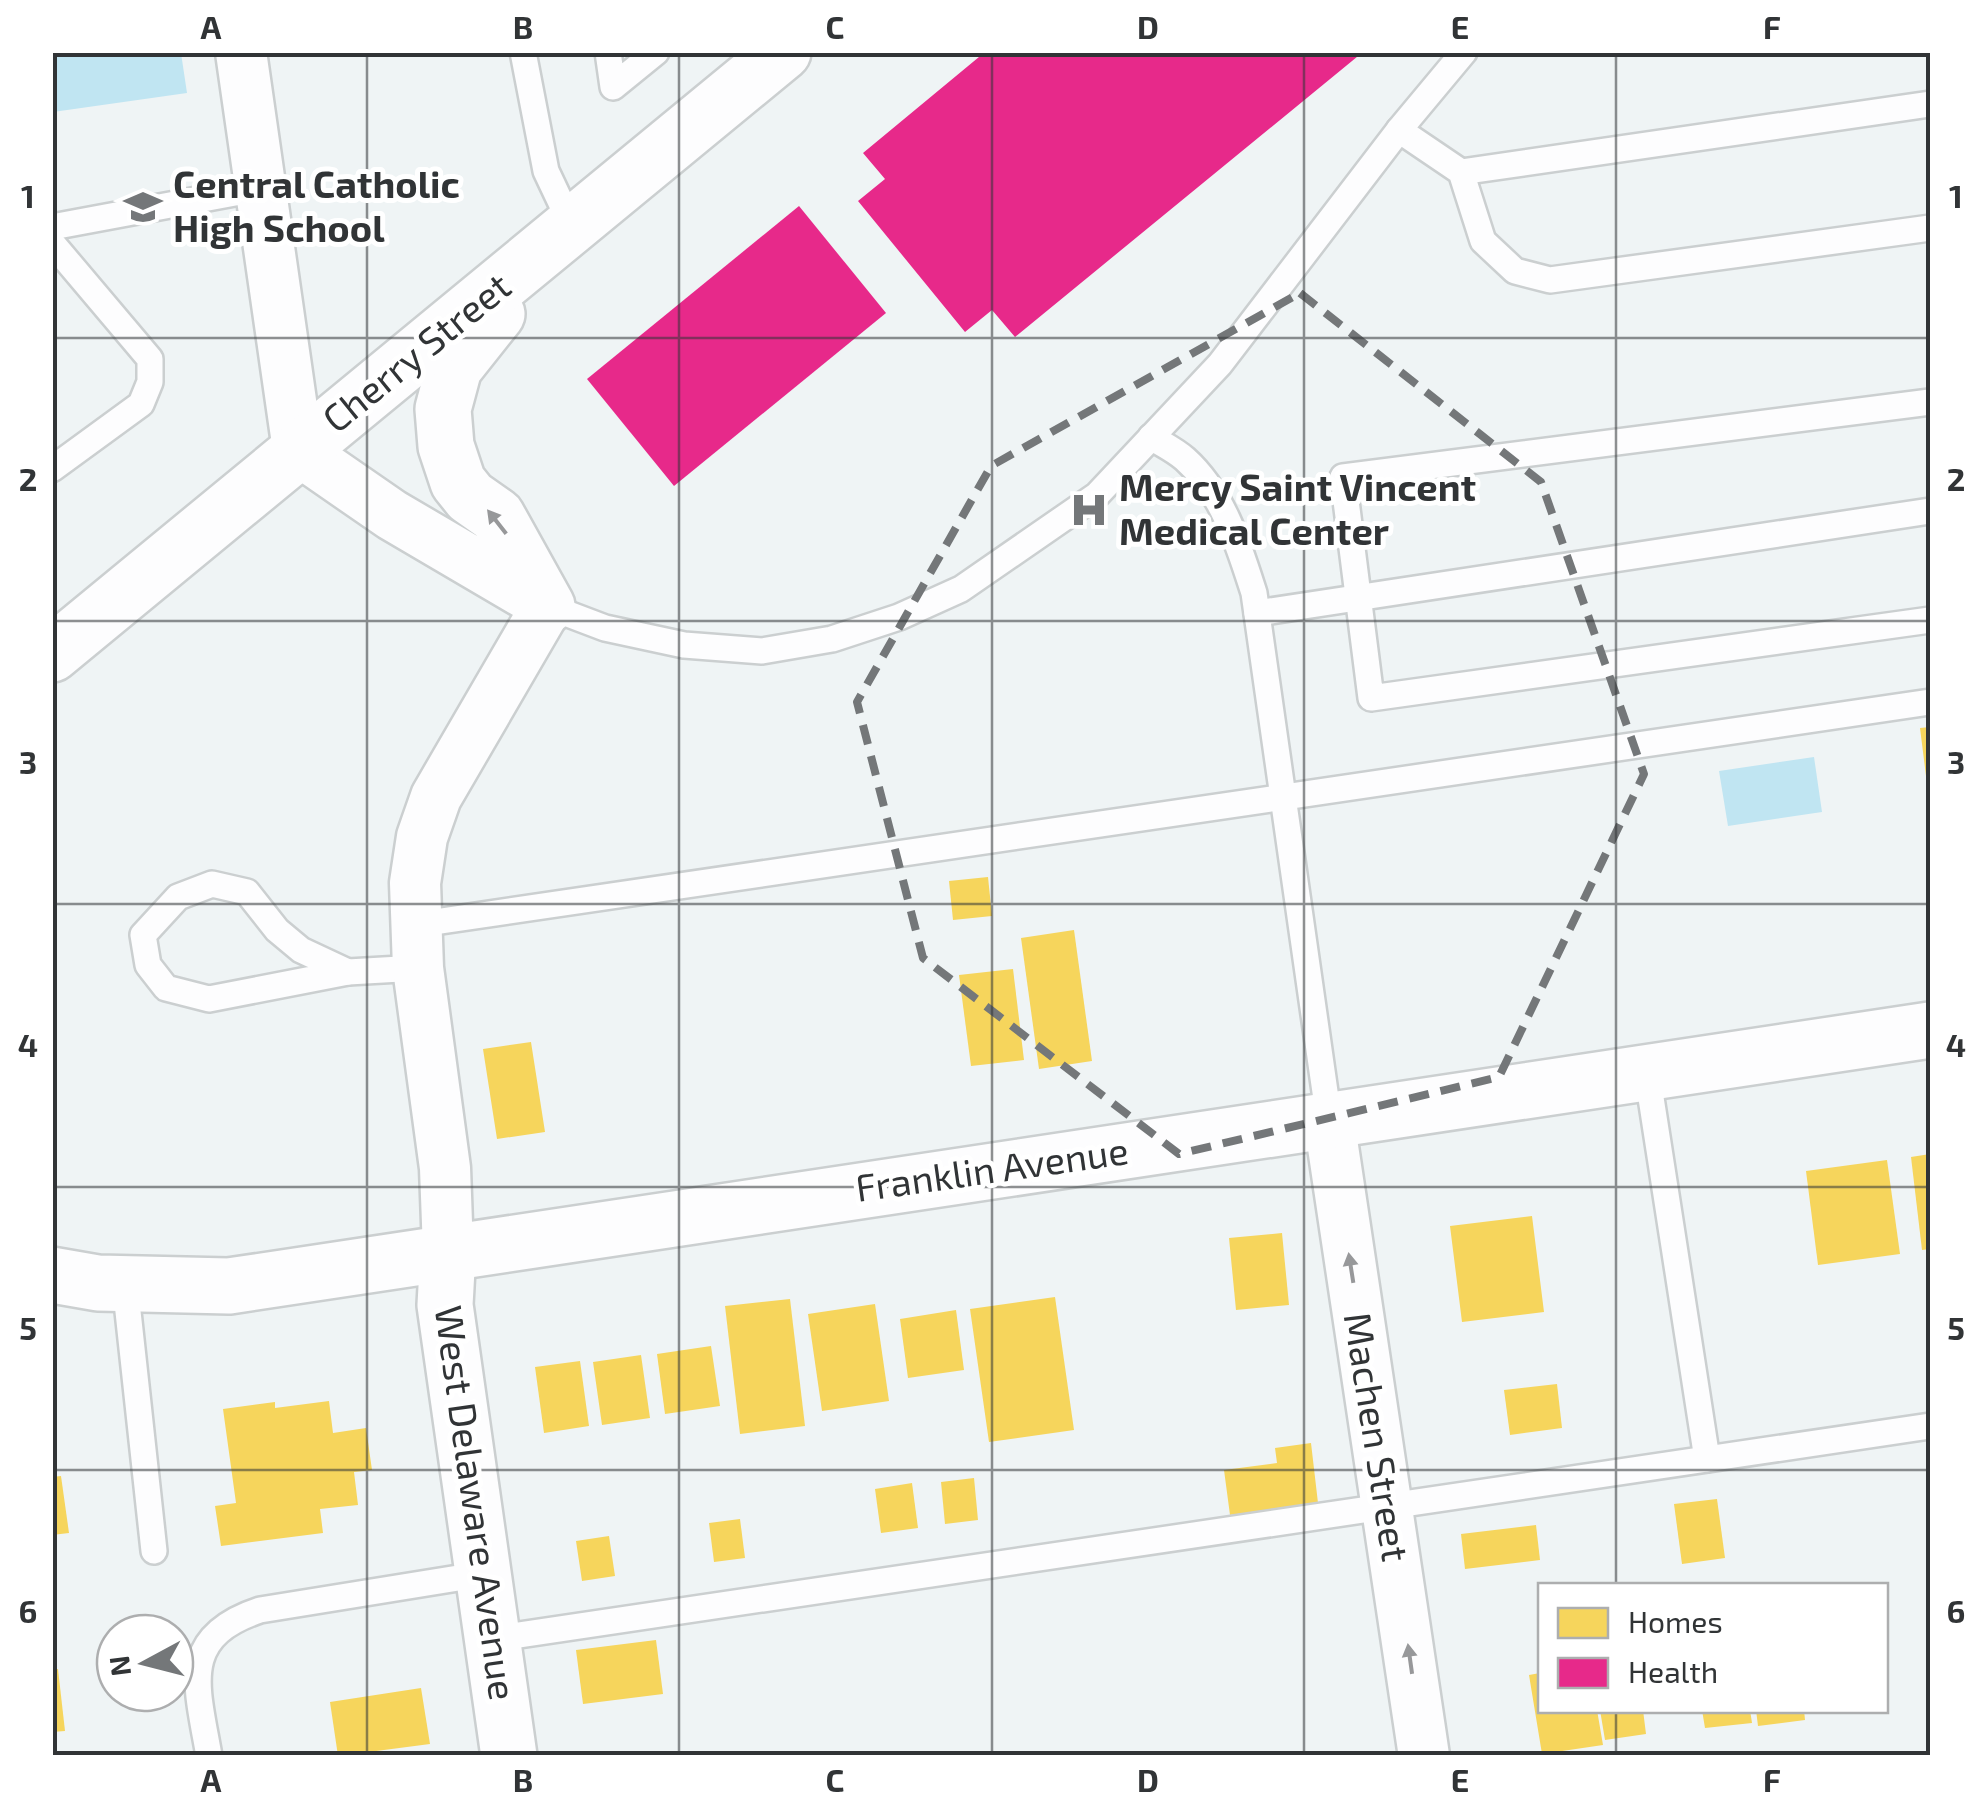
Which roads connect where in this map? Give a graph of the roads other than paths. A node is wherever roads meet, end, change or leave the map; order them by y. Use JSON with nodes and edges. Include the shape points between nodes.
{"nodes":[{"id":1,"x":241,"y":52,"type":"edge"},
{"id":2,"x":523,"y":52,"type":"edge"},
{"id":3,"x":608,"y":52,"type":"edge"},
{"id":4,"x":656,"y":52,"type":"edge"},
{"id":5,"x":782,"y":52,"type":"edge"},
{"id":6,"x":1464,"y":52,"type":"edge"},
{"id":7,"x":1930,"y":104,"type":"edge"},
{"id":8,"x":1399,"y":130,"type":"junction"},
{"id":9,"x":1461,"y":172,"type":"junction"},
{"id":10,"x":260,"y":188,"type":"junction"},
{"id":11,"x":52,"y":227,"type":"edge"},
{"id":12,"x":569,"y":228,"type":"junction"},
{"id":13,"x":1930,"y":228,"type":"edge"},
{"id":14,"x":52,"y":244,"type":"edge"},
{"id":15,"x":1930,"y":402,"type":"edge"},
{"id":16,"x":1152,"y":437,"type":"junction"},
{"id":17,"x":298,"y":450,"type":"junction"},
{"id":18,"x":52,"y":469,"type":"edge"},
{"id":19,"x":1930,"y":512,"type":"edge"},
{"id":20,"x":1356,"y":597,"type":"junction"},
{"id":21,"x":547,"y":606,"type":"junction"},
{"id":22,"x":1257,"y":613,"type":"junction"},
{"id":23,"x":1930,"y":620,"type":"edge"},
{"id":24,"x":64,"y":636,"type":"edge"},
{"id":25,"x":1930,"y":702,"type":"edge"},
{"id":26,"x":1283,"y":797,"type":"junction"},
{"id":27,"x":416,"y":946,"type":"junction"},
{"id":28,"x":348,"y":972,"type":"junction"},
{"id":29,"x":1930,"y":1030,"type":"edge"},
{"id":30,"x":1647,"y":1072,"type":"junction"},
{"id":31,"x":1329,"y":1120,"type":"junction"},
{"id":32,"x":448,"y":1251,"type":"junction"},
{"id":33,"x":52,"y":1275,"type":"edge"},
{"id":34,"x":125,"y":1284,"type":"junction"},
{"id":35,"x":1930,"y":1426,"type":"edge"},
{"id":36,"x":1708,"y":1459,"type":"junction"},
{"id":37,"x":1387,"y":1507,"type":"junction"},
{"id":38,"x":154,"y":1551,"type":"dead end"},
{"id":39,"x":483,"y":1574,"type":"junction"},
{"id":40,"x":492,"y":1640,"type":"junction"},
{"id":41,"x":209,"y":1756,"type":"edge"},
{"id":42,"x":509,"y":1756,"type":"edge"},
{"id":43,"x":1424,"y":1756,"type":"edge"}],
"edges":[{"from":1,"to":10,"type":"street"},
{"from":2,"to":12,"type":"lane","via":[[546,171]]},
{"from":3,"to":4,"type":"lane","via":[[613,87]]},
{"from":5,"to":12,"type":"street","name":"Cherry Street"},
{"from":6,"to":8,"type":"lane"},
{"from":7,"to":9,"type":"lane"},
{"from":8,"to":9,"type":"lane"},
{"from":8,"to":16,"type":"lane","via":[[1220,364]]},
{"from":9,"to":13,"type":"lane","via":[[1483,241],[1515,271],[1550,280]]},
{"from":10,"to":11,"type":"lane"},
{"from":10,"to":17,"type":"street"},
{"from":12,"to":17,"type":"street","name":"Cherry Street"},
{"from":21,"to":12,"type":"street","one_way":true,"via":[[497,516],[458,482],[443,409],[454,368]]},
{"from":14,"to":18,"type":"lane","via":[[150,359],[142,404]]},
{"from":15,"to":20,"type":"lane","via":[[1343,477]]},
{"from":16,"to":21,"type":"lane","via":[[1097,495],[961,589],[832,639],[762,651],[684,645],[605,628]]},
{"from":16,"to":22,"type":"lane","via":[[1185,459],[1216,498],[1236,538]]},
{"from":17,"to":21,"type":"street"},
{"from":17,"to":24,"type":"street","name":"Cherry Street"},
{"from":19,"to":20,"type":"lane"},
{"from":20,"to":22,"type":"lane"},
{"from":20,"to":23,"type":"lane","via":[[1370,698]]},
{"from":21,"to":27,"type":"street","via":[[436,797],[415,882]]},
{"from":22,"to":26,"type":"lane"},
{"from":25,"to":26,"type":"lane"},
{"from":26,"to":27,"type":"lane"},
{"from":26,"to":31,"type":"lane"},
{"from":27,"to":28,"type":"lane"},
{"from":27,"to":32,"type":"street","via":[[445,1168]]},
{"from":28,"to":28,"type":"lane","via":[[301,950],[247,892],[212,884],[178,897],[143,935],[148,965],[166,988],[209,998]]},
{"from":29,"to":30,"type":"street","name":"Franklin Avenue"},
{"from":30,"to":31,"type":"street","name":"Franklin Avenue"},
{"from":30,"to":36,"type":"lane"},
{"from":31,"to":32,"type":"street","name":"Franklin Avenue"},
{"from":37,"to":31,"type":"street","name":"Machen Street","one_way":true},
{"from":32,"to":34,"type":"street","name":"Franklin Avenue","via":[[229,1286]]},
{"from":32,"to":39,"type":"street","name":"West Delaware Avenue","via":[[445,1305]]},
{"from":33,"to":34,"type":"street","name":"Franklin Avenue"},
{"from":34,"to":38,"type":"lane"},
{"from":35,"to":36,"type":"lane"},
{"from":36,"to":37,"type":"lane"},
{"from":37,"to":40,"type":"lane"},
{"from":43,"to":37,"type":"street","name":"Machen Street","one_way":true},
{"from":39,"to":40,"type":"street","name":"West Delaware Avenue"},
{"from":39,"to":41,"type":"lane","via":[[232,1619],[211,1636],[199,1664]]},
{"from":40,"to":42,"type":"street","name":"West Delaware Avenue"}]}
